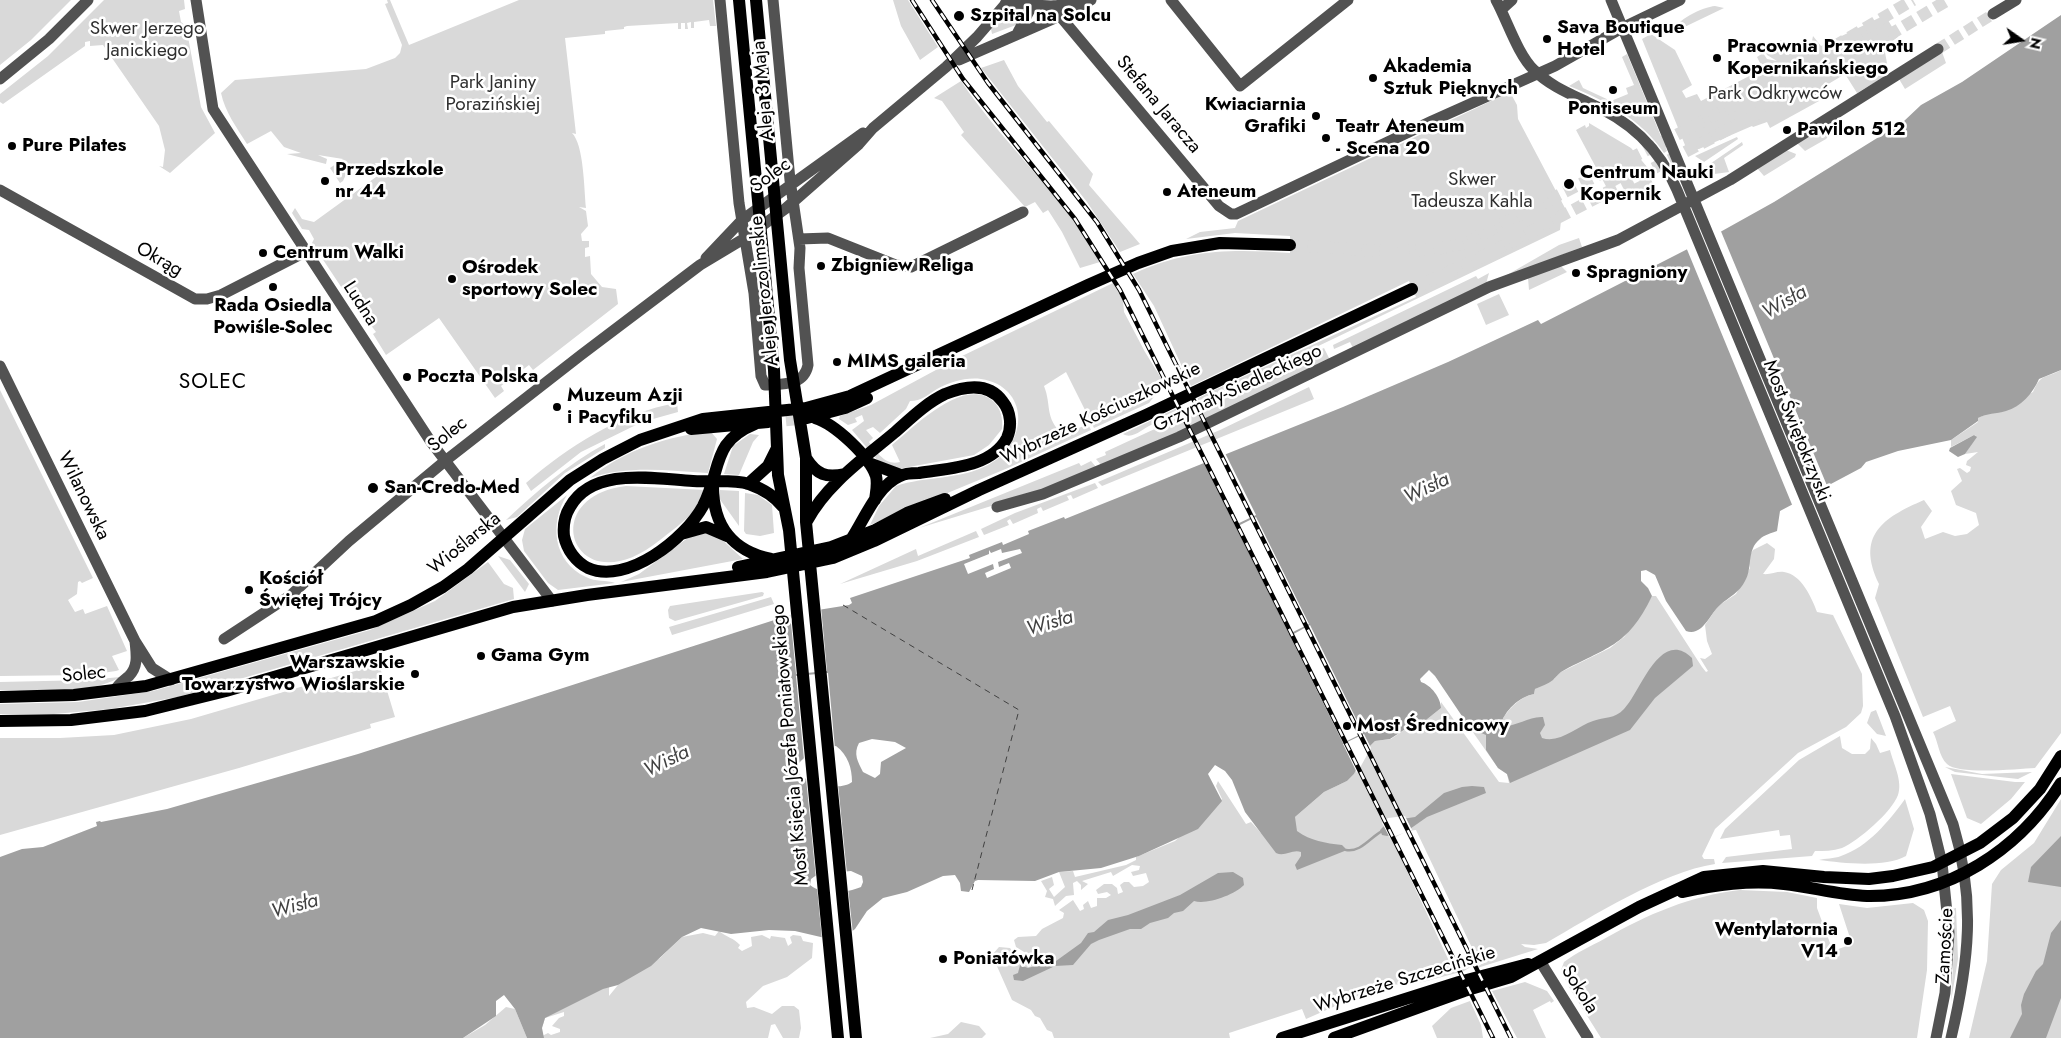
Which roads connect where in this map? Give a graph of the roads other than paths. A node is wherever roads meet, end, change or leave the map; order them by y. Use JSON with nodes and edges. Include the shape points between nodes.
{"nodes":[{"id":1,"x":88,"y":0,"type":"edge"},
{"id":2,"x":196,"y":0,"type":"edge"},
{"id":3,"x":720,"y":0,"type":"edge"},
{"id":4,"x":739,"y":0,"type":"edge"},
{"id":5,"x":756,"y":0,"type":"edge"},
{"id":6,"x":773,"y":0,"type":"edge"},
{"id":7,"x":1076,"y":0,"type":"edge"},
{"id":8,"x":1091,"y":0,"type":"edge"},
{"id":9,"x":1170,"y":0,"type":"edge"},
{"id":10,"x":1348,"y":0,"type":"edge"},
{"id":11,"x":1512,"y":0,"type":"edge"},
{"id":12,"x":1611,"y":0,"type":"edge"},
{"id":13,"x":1680,"y":0,"type":"edge"},
{"id":14,"x":2016,"y":0,"type":"edge"},
{"id":15,"x":1007,"y":2,"type":"edge"},
{"id":16,"x":1034,"y":3,"type":"edge"},
{"id":17,"x":1498,"y":5,"type":"edge"},
{"id":18,"x":1993,"y":14,"type":"tunnel mouth"},
{"id":19,"x":1060,"y":16,"type":"junction"},
{"id":20,"x":986,"y":27,"type":"junction"},
{"id":21,"x":1622,"y":28,"type":"junction"},
{"id":22,"x":1016,"y":34,"type":"junction"},
{"id":23,"x":998,"y":41,"type":"junction"},
{"id":24,"x":1938,"y":48,"type":"tunnel mouth"},
{"id":25,"x":946,"y":67,"type":"junction"},
{"id":26,"x":1538,"y":74,"type":"junction"},
{"id":27,"x":0,"y":79,"type":"edge"},
{"id":28,"x":873,"y":128,"type":"junction"},
{"id":29,"x":1675,"y":172,"type":"junction"},
{"id":30,"x":791,"y":186,"type":"junction"},
{"id":31,"x":0,"y":190,"type":"edge"},
{"id":32,"x":794,"y":202,"type":"junction"},
{"id":33,"x":1023,"y":212,"type":"dead end"},
{"id":34,"x":742,"y":220,"type":"junction"},
{"id":35,"x":745,"y":238,"type":"junction"},
{"id":36,"x":799,"y":239,"type":"junction"},
{"id":37,"x":1290,"y":245,"type":"tunnel mouth"},
{"id":38,"x":305,"y":252,"type":"junction"},
{"id":39,"x":700,"y":265,"type":"junction"},
{"id":40,"x":1412,"y":288,"type":"tunnel mouth"},
{"id":41,"x":941,"y":356,"type":"junction"},
{"id":42,"x":0,"y":366,"type":"edge"},
{"id":43,"x":807,"y":421,"type":"junction"},
{"id":44,"x":770,"y":422,"type":"junction"},
{"id":45,"x":755,"y":424,"type":"junction"},
{"id":46,"x":656,"y":434,"type":"junction"},
{"id":47,"x":776,"y":450,"type":"junction"},
{"id":48,"x":806,"y":458,"type":"junction"},
{"id":49,"x":444,"y":462,"type":"junction"},
{"id":50,"x":869,"y":463,"type":"junction"},
{"id":51,"x":845,"y":474,"type":"junction"},
{"id":52,"x":901,"y":475,"type":"junction"},
{"id":53,"x":713,"y":479,"type":"junction"},
{"id":54,"x":748,"y":484,"type":"junction"},
{"id":55,"x":979,"y":490,"type":"junction"},
{"id":56,"x":875,"y":500,"type":"junction"},
{"id":57,"x":997,"y":507,"type":"dead end"},
{"id":58,"x":785,"y":510,"type":"junction"},
{"id":59,"x":806,"y":522,"type":"junction"},
{"id":60,"x":678,"y":536,"type":"junction"},
{"id":61,"x":730,"y":537,"type":"junction"},
{"id":62,"x":504,"y":538,"type":"junction"},
{"id":63,"x":852,"y":538,"type":"junction"},
{"id":64,"x":775,"y":560,"type":"junction"},
{"id":65,"x":643,"y":588,"type":"junction"},
{"id":66,"x":552,"y":601,"type":"junction"},
{"id":67,"x":224,"y":639,"type":"dead end"},
{"id":68,"x":135,"y":641,"type":"junction"},
{"id":69,"x":171,"y":680,"type":"junction"},
{"id":70,"x":115,"y":690,"type":"junction"},
{"id":71,"x":0,"y":697,"type":"edge"},
{"id":72,"x":0,"y":721,"type":"edge"},
{"id":73,"x":2061,"y":756,"type":"edge"},
{"id":74,"x":2061,"y":783,"type":"edge"},
{"id":75,"x":1960,"y":855,"type":"junction"},
{"id":76,"x":1942,"y":863,"type":"junction"},
{"id":77,"x":1963,"y":874,"type":"junction"},
{"id":78,"x":1945,"y":882,"type":"junction"},
{"id":79,"x":1665,"y":896,"type":"junction"},
{"id":80,"x":1540,"y":961,"type":"junction"},
{"id":81,"x":838,"y":1038,"type":"edge"},
{"id":82,"x":856,"y":1038,"type":"edge"},
{"id":83,"x":1282,"y":1038,"type":"edge"},
{"id":84,"x":1334,"y":1038,"type":"edge"},
{"id":85,"x":1588,"y":1038,"type":"edge"},
{"id":86,"x":1936,"y":1038,"type":"edge"},
{"id":87,"x":1952,"y":1038,"type":"edge"}],
"edges":[{"from":1,"to":27,"type":"street","via":[[49,39]]},
{"from":2,"to":38,"type":"street","name":"Ludna","via":[[213,109]]},
{"from":3,"to":34,"type":"street"},
{"from":4,"to":44,"type":"main road","name":"Aleje Jerozolimskie","via":[[774,370]]},
{"from":5,"to":43,"type":"main road","name":"Aleje Jerozolimskie","via":[[790,360]]},
{"from":6,"to":30,"type":"street","name":"Aleja 3 Maja"},
{"from":7,"to":16,"type":"street","via":[[1056,7]]},
{"from":8,"to":19,"type":"street","name":"Solec"},
{"from":9,"to":10,"type":"street","via":[[1240,86]]},
{"from":11,"to":17,"type":"street"},
{"from":12,"to":21,"type":"street","name":"Most Świętokrzyski"},
{"from":13,"to":21,"type":"street"},
{"from":14,"to":18,"type":"street"},
{"from":15,"to":16,"type":"street"},
{"from":15,"to":20,"type":"street","name":"Solec"},
{"from":16,"to":19,"type":"street"},
{"from":16,"to":22,"type":"street"},
{"from":17,"to":26,"type":"street","via":[[1527,61]]},
{"from":19,"to":22,"type":"street","name":"Solec"},
{"from":19,"to":26,"type":"street","name":"Stefana Jaracza","via":[[1219,206],[1230,214],[1246,211]]},
{"from":20,"to":23,"type":"street","via":[[990,37]]},
{"from":20,"to":25,"type":"street","name":"Solec"},
{"from":21,"to":26,"type":"street"},
{"from":21,"to":29,"type":"street","name":"Most Świętokrzyski"},
{"from":22,"to":23,"type":"street","name":"Solec"},
{"from":23,"to":25,"type":"street","name":"Solec"},
{"from":24,"to":57,"type":"street","name":"Grzymały-Siedleckiego","via":[[1706,194],[1618,240],[1488,287],[1179,437],[1044,494]]},
{"from":25,"to":28,"type":"street","name":"Solec"},
{"from":26,"to":29,"type":"street","name":"Most Świętokrzyski","via":[[1628,124]]},
{"from":28,"to":30,"type":"street","name":"Solec","via":[[842,146]]},
{"from":28,"to":32,"type":"street","name":"Solec"},
{"from":29,"to":75,"type":"street","name":"Most Świętokrzyski","via":[[1931,769]]},
{"from":29,"to":76,"type":"street","name":"Most Świętokrzyski","via":[[1891,707],[1917,775]]},
{"from":30,"to":32,"type":"street","name":"Aleja 3 Maja"},
{"from":30,"to":34,"type":"street","name":"Solec"},
{"from":31,"to":38,"type":"street","name":"Okrąg","via":[[196,299],[221,295]]},
{"from":32,"to":35,"type":"street","name":"Solec"},
{"from":32,"to":36,"type":"street","name":"Aleja 3 Maja"},
{"from":33,"to":36,"type":"street","via":[[911,267],[828,238]]},
{"from":34,"to":35,"type":"street"},
{"from":34,"to":39,"type":"street","name":"Solec"},
{"from":35,"to":36,"type":"street","name":"Aleja 3 Maja","via":[[754,293],[761,376],[765,385],[796,382],[807,371]]},
{"from":35,"to":39,"type":"street","name":"Solec"},
{"from":37,"to":41,"type":"main road","via":[[1220,243],[1172,251],[1088,285]]},
{"from":38,"to":49,"type":"street","name":"Ludna"},
{"from":39,"to":49,"type":"street","name":"Solec"},
{"from":40,"to":55,"type":"main road","name":"Wybrzeże Kościuszkowskie","via":[[1146,415]]},
{"from":41,"to":43,"type":"main road","via":[[916,374],[870,397]]},
{"from":41,"to":44,"type":"main road","via":[[850,396]]},
{"from":42,"to":68,"type":"street","name":"Wilanowska"},
{"from":43,"to":48,"type":"main road","name":"Aleje Jerozolimskie"},
{"from":43,"to":50,"type":"main road","via":[[837,428]]},
{"from":44,"to":45,"type":"main road"},
{"from":44,"to":46,"type":"main road","name":"Wioślarska","via":[[703,419]]},
{"from":44,"to":47,"type":"main road","name":"Aleje Jerozolimskie"},
{"from":45,"to":46,"type":"main road"},
{"from":45,"to":53,"type":"main road","via":[[728,440]]},
{"from":46,"to":62,"type":"main road","name":"Wioślarska","via":[[584,470]]},
{"from":47,"to":54,"type":"main road","via":[[768,466]]},
{"from":47,"to":58,"type":"main road","name":"Most Księcia Józefa Poniatowskiego"},
{"from":48,"to":51,"type":"main road","via":[[823,476]]},
{"from":48,"to":59,"type":"main road","name":"Most Księcia Józefa Poniatowskiego"},
{"from":49,"to":62,"type":"street","name":"Ludna"},
{"from":49,"to":67,"type":"street","name":"Solec","via":[[291,596]]},
{"from":50,"to":52,"type":"main road"},
{"from":50,"to":56,"type":"main road","via":[[877,482]]},
{"from":51,"to":52,"type":"main road","via":[[933,401],[971,387],[986,388],[998,395],[1006,406],[1009,431],[1005,441],[992,454],[965,465]]},
{"from":51,"to":59,"type":"main road","via":[[817,504]]},
{"from":52,"to":56,"type":"main road"},
{"from":53,"to":60,"type":"main road","via":[[702,507]]},
{"from":53,"to":61,"type":"main road","via":[[715,509]]},
{"from":54,"to":58,"type":"main road","via":[[776,497]]},
{"from":54,"to":60,"type":"main road","via":[[625,478],[601,483],[575,499],[567,512],[564,529],[573,556],[599,572],[616,572],[650,557]]},
{"from":55,"to":63,"type":"main road","via":[[936,502]]},
{"from":55,"to":65,"type":"main road","name":"Wybrzeże Kościuszkowskie","via":[[859,548],[803,566]]},
{"from":56,"to":63,"type":"main road"},
{"from":58,"to":81,"type":"main road","name":"Most Księcia Józefa Poniatowskiego"},
{"from":59,"to":82,"type":"main road","name":"Most Księcia Józefa Poniatowskiego"},
{"from":60,"to":61,"type":"main road","via":[[706,527]]},
{"from":61,"to":64,"type":"main road","via":[[752,554]]},
{"from":62,"to":66,"type":"street","name":"Ludna"},
{"from":62,"to":69,"type":"main road","name":"Wioślarska","via":[[443,587],[389,616]]},
{"from":63,"to":64,"type":"main road","via":[[820,550]]},
{"from":64,"to":65,"type":"main road","via":[[668,579]]},
{"from":65,"to":66,"type":"main road"},
{"from":66,"to":72,"type":"main road","via":[[494,612],[163,707],[80,720]]},
{"from":68,"to":69,"type":"street","name":"Wilanowska","via":[[152,668]]},
{"from":68,"to":70,"type":"street","name":"Wilanowska","via":[[134,671]]},
{"from":69,"to":70,"type":"main road","name":"Solec"},
{"from":70,"to":71,"type":"main road","name":"Solec","via":[[62,696]]},
{"from":73,"to":75,"type":"main road","name":"Wybrzeże Szczecińskie","via":[[2040,789],[2013,818]]},
{"from":74,"to":77,"type":"main road","name":"Wybrzeże Szczecińskie","via":[[2037,818],[2018,837]]},
{"from":75,"to":76,"type":"main road","name":"Wybrzeże Szczecińskie"},
{"from":75,"to":77,"type":"street","name":"Zamoście"},
{"from":76,"to":78,"type":"street","name":"Zamoście"},
{"from":76,"to":79,"type":"main road","name":"Wybrzeże Szczecińskie","via":[[1910,873],[1869,879],[1763,871],[1719,874],[1704,877]]},
{"from":77,"to":78,"type":"main road","name":"Wybrzeże Szczecińskie"},
{"from":77,"to":87,"type":"street","name":"Zamoście","via":[[1967,903],[1967,953]]},
{"from":78,"to":79,"type":"main road","name":"Wybrzeże Szczecińskie","via":[[1880,896],[1840,894],[1783,884],[1746,883]]},
{"from":78,"to":86,"type":"street","name":"Zamoście","via":[[1948,963]]},
{"from":79,"to":80,"type":"main road","name":"Wybrzeże Szczecińskie"},
{"from":80,"to":83,"type":"main road","name":"Wybrzeże Szczecińskie","via":[[1487,973]]},
{"from":80,"to":84,"type":"main road","name":"Wybrzeże Szczecińskie","via":[[1511,977]]},
{"from":80,"to":85,"type":"street","name":"Sokola"}]}
